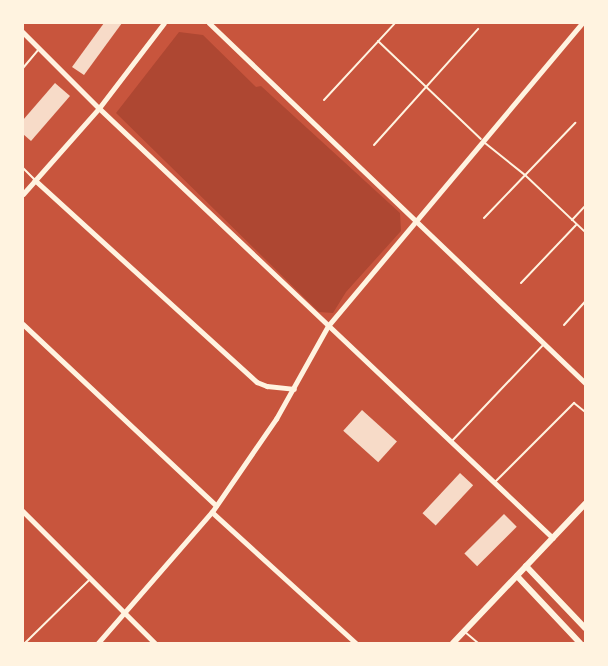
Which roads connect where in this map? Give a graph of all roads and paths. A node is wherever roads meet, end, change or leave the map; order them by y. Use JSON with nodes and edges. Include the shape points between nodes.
{"nodes":[{"id":1,"x":163,"y":23,"type":"edge"},
{"id":2,"x":209,"y":23,"type":"edge"},
{"id":3,"x":395,"y":23,"type":"edge"},
{"id":4,"x":582,"y":23,"type":"edge"},
{"id":5,"x":478,"y":29,"type":"dead end"},
{"id":6,"x":23,"y":32,"type":"edge"},
{"id":7,"x":378,"y":41,"type":"junction"},
{"id":8,"x":40,"y":48,"type":"junction"},
{"id":9,"x":23,"y":68,"type":"edge"},
{"id":10,"x":427,"y":86,"type":"junction"},
{"id":11,"x":324,"y":100,"type":"dead end"},
{"id":12,"x":99,"y":108,"type":"junction"},
{"id":13,"x":575,"y":123,"type":"dead end"},
{"id":14,"x":482,"y":141,"type":"junction"},
{"id":15,"x":374,"y":145,"type":"dead end"},
{"id":16,"x":23,"y":168,"type":"edge"},
{"id":17,"x":525,"y":175,"type":"junction"},
{"id":18,"x":35,"y":180,"type":"junction"},
{"id":19,"x":23,"y":194,"type":"edge"},
{"id":20,"x":585,"y":206,"type":"edge"},
{"id":21,"x":484,"y":218,"type":"dead end"},
{"id":22,"x":572,"y":220,"type":"junction"},
{"id":23,"x":417,"y":221,"type":"junction"},
{"id":24,"x":577,"y":225,"type":"junction"},
{"id":25,"x":585,"y":232,"type":"edge"},
{"id":26,"x":521,"y":283,"type":"dead end"},
{"id":27,"x":585,"y":302,"type":"edge"},
{"id":28,"x":23,"y":324,"type":"edge"},
{"id":29,"x":564,"y":325,"type":"dead end"},
{"id":30,"x":328,"y":326,"type":"junction"},
{"id":31,"x":544,"y":344,"type":"junction"},
{"id":32,"x":585,"y":383,"type":"edge"},
{"id":33,"x":294,"y":389,"type":"junction"},
{"id":34,"x":585,"y":412,"type":"edge"},
{"id":35,"x":450,"y":443,"type":"junction"},
{"id":36,"x":494,"y":483,"type":"junction"},
{"id":37,"x":585,"y":504,"type":"edge"},
{"id":38,"x":216,"y":506,"type":"junction"},
{"id":39,"x":23,"y":511,"type":"edge"},
{"id":40,"x":212,"y":512,"type":"junction"},
{"id":41,"x":553,"y":538,"type":"junction"},
{"id":42,"x":526,"y":566,"type":"junction"},
{"id":43,"x":517,"y":576,"type":"junction"},
{"id":44,"x":89,"y":579,"type":"junction"},
{"id":45,"x":124,"y":612,"type":"junction"},
{"id":46,"x":585,"y":628,"type":"edge"},
{"id":47,"x":464,"y":631,"type":"junction"},
{"id":48,"x":25,"y":643,"type":"edge"},
{"id":49,"x":98,"y":643,"type":"edge"},
{"id":50,"x":155,"y":643,"type":"edge"},
{"id":51,"x":356,"y":643,"type":"edge"},
{"id":52,"x":453,"y":643,"type":"edge"},
{"id":53,"x":478,"y":643,"type":"edge"},
{"id":54,"x":580,"y":643,"type":"edge"}],
"edges":[{"from":1,"to":12,"type":"street"},
{"from":2,"to":23,"type":"street"},
{"from":3,"to":7,"type":"lane"},
{"from":4,"to":14,"type":"street"},
{"from":5,"to":10,"type":"lane"},
{"from":6,"to":8,"type":"street"},
{"from":7,"to":10,"type":"lane"},
{"from":7,"to":11,"type":"lane"},
{"from":8,"to":9,"type":"lane"},
{"from":8,"to":12,"type":"street"},
{"from":10,"to":14,"type":"lane"},
{"from":10,"to":15,"type":"lane"},
{"from":12,"to":18,"type":"street"},
{"from":12,"to":30,"type":"street"},
{"from":13,"to":17,"type":"lane"},
{"from":14,"to":17,"type":"lane"},
{"from":14,"to":23,"type":"street"},
{"from":16,"to":18,"type":"lane"},
{"from":17,"to":21,"type":"lane"},
{"from":17,"to":22,"type":"lane"},
{"from":18,"to":19,"type":"street"},
{"from":18,"to":33,"type":"street","via":[[257,382]]},
{"from":20,"to":22,"type":"lane"},
{"from":22,"to":24,"type":"lane"},
{"from":23,"to":30,"type":"street"},
{"from":23,"to":31,"type":"street"},
{"from":24,"to":25,"type":"lane"},
{"from":24,"to":26,"type":"lane"},
{"from":27,"to":29,"type":"lane"},
{"from":28,"to":38,"type":"street"},
{"from":30,"to":33,"type":"street"},
{"from":30,"to":35,"type":"street"},
{"from":31,"to":32,"type":"street"},
{"from":31,"to":35,"type":"lane"},
{"from":33,"to":38,"type":"street"},
{"from":34,"to":36,"type":"lane","via":[[574,402]]},
{"from":35,"to":36,"type":"street"},
{"from":36,"to":41,"type":"street"},
{"from":37,"to":41,"type":"main road"},
{"from":38,"to":40,"type":"street"},
{"from":39,"to":44,"type":"street"},
{"from":40,"to":45,"type":"street"},
{"from":40,"to":51,"type":"street"},
{"from":41,"to":42,"type":"main road"},
{"from":42,"to":43,"type":"main road"},
{"from":42,"to":46,"type":"main road"},
{"from":43,"to":47,"type":"main road"},
{"from":43,"to":54,"type":"main road"},
{"from":44,"to":45,"type":"street"},
{"from":44,"to":48,"type":"lane"},
{"from":45,"to":49,"type":"street"},
{"from":45,"to":50,"type":"street"},
{"from":47,"to":52,"type":"main road"},
{"from":47,"to":53,"type":"lane"}]}
